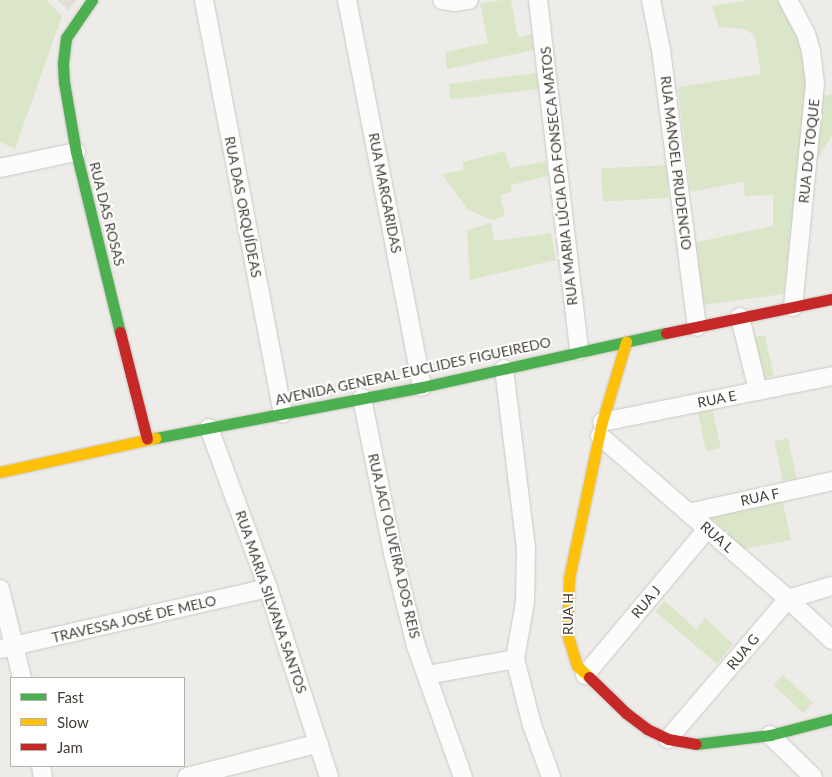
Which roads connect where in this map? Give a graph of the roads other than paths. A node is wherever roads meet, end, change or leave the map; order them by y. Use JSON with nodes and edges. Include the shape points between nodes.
{"nodes":[{"id":1,"x":92,"y":0,"type":"edge"},
{"id":2,"x":204,"y":0,"type":"edge"},
{"id":3,"x":347,"y":0,"type":"edge"},
{"id":4,"x":442,"y":0,"type":"edge"},
{"id":5,"x":469,"y":0,"type":"edge"},
{"id":6,"x":538,"y":0,"type":"edge"},
{"id":7,"x":650,"y":0,"type":"edge"},
{"id":8,"x":788,"y":0,"type":"edge"},
{"id":9,"x":76,"y":152,"type":"junction"},
{"id":10,"x":0,"y":168,"type":"edge"},
{"id":11,"x":832,"y":299,"type":"edge"},
{"id":12,"x":793,"y":307,"type":"junction"},
{"id":13,"x":740,"y":317,"type":"junction"},
{"id":14,"x":696,"y":327,"type":"junction"},
{"id":15,"x":626,"y":342,"type":"junction"},
{"id":16,"x":579,"y":352,"type":"junction"},
{"id":17,"x":504,"y":369,"type":"junction"},
{"id":18,"x":832,"y":376,"type":"edge"},
{"id":19,"x":422,"y":387,"type":"junction"},
{"id":20,"x":758,"y":391,"type":"junction"},
{"id":21,"x":362,"y":398,"type":"junction"},
{"id":22,"x":283,"y":414,"type":"junction"},
{"id":23,"x":209,"y":428,"type":"junction"},
{"id":24,"x":601,"y":429,"type":"junction"},
{"id":25,"x":147,"y":439,"type":"junction"},
{"id":26,"x":0,"y":472,"type":"edge"},
{"id":27,"x":832,"y":482,"type":"edge"},
{"id":28,"x":688,"y":513,"type":"junction"},
{"id":29,"x":707,"y":530,"type":"junction"},
{"id":30,"x":832,"y":586,"type":"edge"},
{"id":31,"x":268,"y":588,"type":"junction"},
{"id":32,"x":0,"y":589,"type":"edge"},
{"id":33,"x":788,"y":599,"type":"junction"},
{"id":34,"x":832,"y":640,"type":"edge"},
{"id":35,"x":7,"y":647,"type":"edge"},
{"id":36,"x":515,"y":659,"type":"junction"},
{"id":37,"x":427,"y":675,"type":"junction"},
{"id":38,"x":584,"y":675,"type":"junction"},
{"id":39,"x":22,"y":677,"type":"edge"},
{"id":40,"x":832,"y":720,"type":"edge"},
{"id":41,"x":770,"y":735,"type":"junction"},
{"id":42,"x":668,"y":739,"type":"junction"},
{"id":43,"x":319,"y":743,"type":"junction"},
{"id":44,"x":189,"y":777,"type":"edge"},
{"id":45,"x":329,"y":777,"type":"edge"},
{"id":46,"x":463,"y":777,"type":"edge"},
{"id":47,"x":551,"y":777,"type":"edge"},
{"id":48,"x":813,"y":777,"type":"edge"}],
"edges":[{"from":1,"to":9,"type":"street","name":"RUA DAS ROSAS","via":[[66,38],[63,53],[64,82]]},
{"from":2,"to":22,"type":"street","name":"RUA DAS ORQUÍDEAS"},
{"from":3,"to":19,"type":"street","name":"RUA MARGARIDAS"},
{"from":4,"to":5,"type":"street"},
{"from":6,"to":16,"type":"street","name":"RUA MARIA LÚCIA DA FONSECA MATOS"},
{"from":7,"to":14,"type":"street","name":"RUA MANOEL PRUDENCIO","via":[[661,50]]},
{"from":8,"to":12,"type":"street","name":"RUA DO TOQUE","via":[[812,51],[815,84]]},
{"from":9,"to":10,"type":"street"},
{"from":9,"to":25,"type":"street","name":"RUA DAS ROSAS"},
{"from":11,"to":12,"type":"street","name":"AVENIDA GENERAL EUCLIDES FIGUEIREDO"},
{"from":12,"to":13,"type":"street","name":"AVENIDA GENERAL EUCLIDES FIGUEIREDO"},
{"from":13,"to":14,"type":"street","name":"AVENIDA GENERAL EUCLIDES FIGUEIREDO"},
{"from":13,"to":20,"type":"street"},
{"from":14,"to":15,"type":"street","name":"AVENIDA GENERAL EUCLIDES FIGUEIREDO"},
{"from":15,"to":16,"type":"street","name":"AVENIDA GENERAL EUCLIDES FIGUEIREDO"},
{"from":15,"to":24,"type":"street","name":"RUA H"},
{"from":16,"to":17,"type":"street","name":"AVENIDA GENERAL EUCLIDES FIGUEIREDO"},
{"from":17,"to":19,"type":"street","name":"AVENIDA GENERAL EUCLIDES FIGUEIREDO"},
{"from":17,"to":36,"type":"street","via":[[526,547],[525,602]]},
{"from":18,"to":20,"type":"street","name":"RUA E"},
{"from":19,"to":21,"type":"street","name":"AVENIDA GENERAL EUCLIDES FIGUEIREDO"},
{"from":20,"to":24,"type":"street","name":"RUA E"},
{"from":21,"to":22,"type":"street","name":"AVENIDA GENERAL EUCLIDES FIGUEIREDO"},
{"from":21,"to":37,"type":"street","name":"RUA JACI OLIVEIRA DOS REIS","via":[[393,553],[416,646]]},
{"from":22,"to":23,"type":"street","name":"AVENIDA GENERAL EUCLIDES FIGUEIREDO"},
{"from":23,"to":25,"type":"street","name":"AVENIDA GENERAL EUCLIDES FIGUEIREDO"},
{"from":23,"to":31,"type":"street","name":"RUA MARIA SILVANA SANTOS"},
{"from":24,"to":28,"type":"street","name":"RUA L"},
{"from":24,"to":38,"type":"street","name":"RUA H","via":[[569,578],[568,645]]},
{"from":25,"to":26,"type":"street","name":"AVENIDA GENERAL EUCLIDES FIGUEIREDO"},
{"from":27,"to":28,"type":"street","name":"RUA F"},
{"from":28,"to":29,"type":"street","name":"RUA L"},
{"from":29,"to":33,"type":"street","name":"RUA L"},
{"from":29,"to":38,"type":"street","name":"RUA J"},
{"from":30,"to":33,"type":"street"},
{"from":31,"to":35,"type":"street","name":"TRAVESSA JOSÉ DE MELO"},
{"from":31,"to":43,"type":"street","name":"RUA MARIA SILVANA SANTOS"},
{"from":32,"to":35,"type":"street"},
{"from":33,"to":34,"type":"street","name":"RUA L"},
{"from":33,"to":42,"type":"street","name":"RUA G"},
{"from":35,"to":39,"type":"street"},
{"from":36,"to":37,"type":"street"},
{"from":36,"to":47,"type":"street","via":[[532,725]]},
{"from":37,"to":46,"type":"street","name":"RUA JACI OLIVEIRA DOS REIS"},
{"from":38,"to":42,"type":"street","name":"RUA H","via":[[647,729]]},
{"from":40,"to":41,"type":"street","name":"RUA H"},
{"from":41,"to":42,"type":"street","name":"RUA H","via":[[698,744]]},
{"from":41,"to":48,"type":"street"},
{"from":43,"to":44,"type":"street"},
{"from":43,"to":45,"type":"street","name":"RUA MARIA SILVANA SANTOS"}]}
